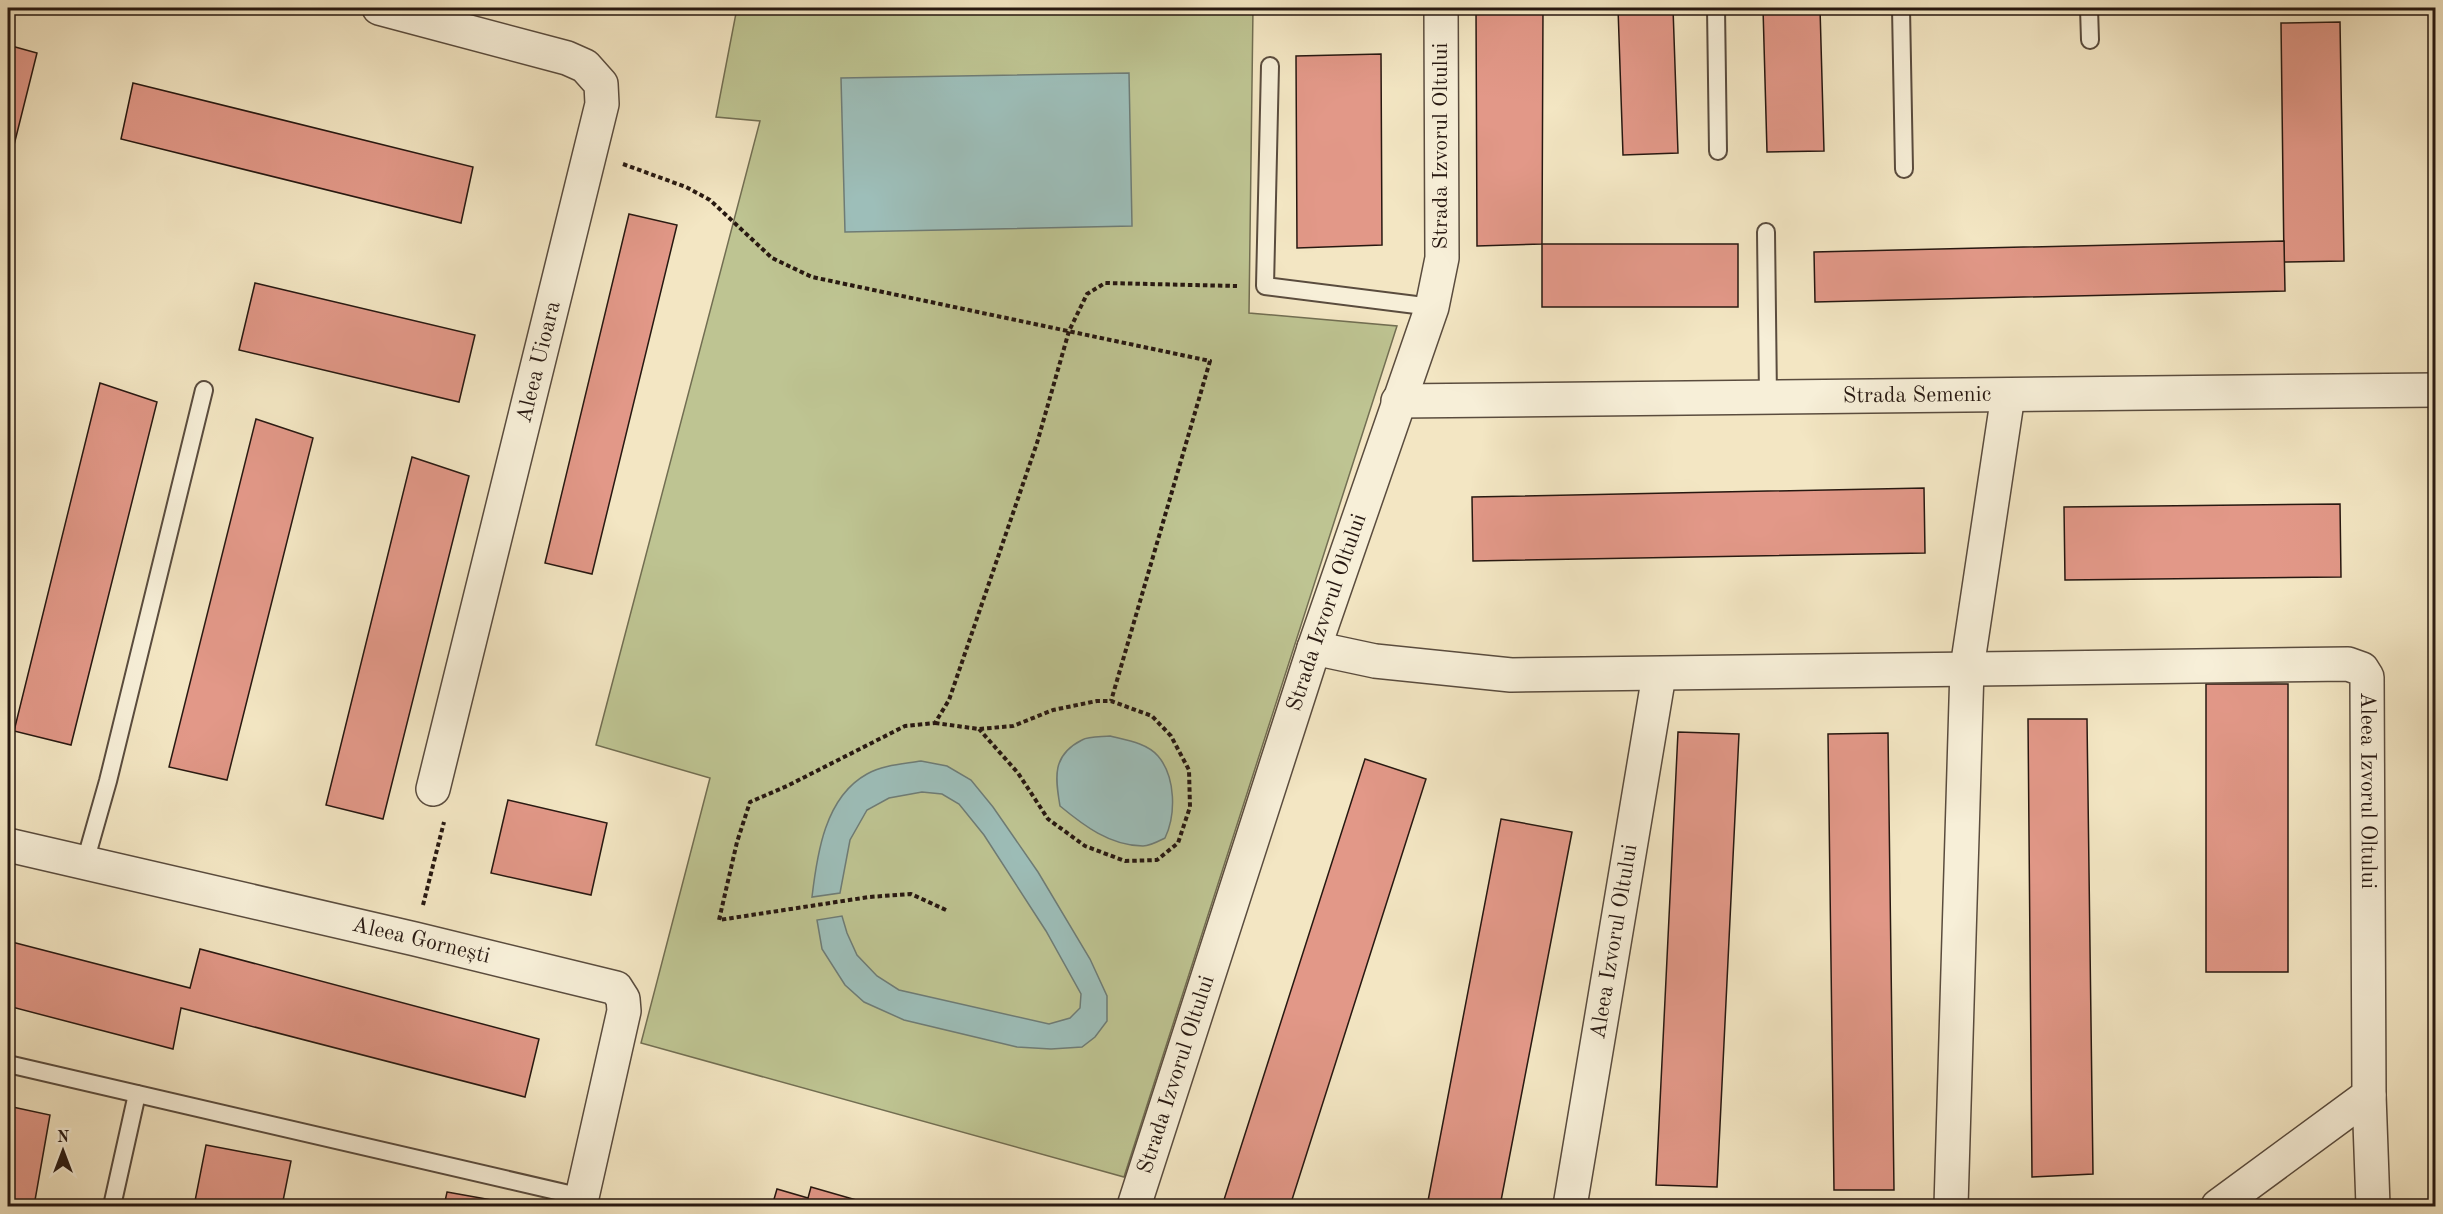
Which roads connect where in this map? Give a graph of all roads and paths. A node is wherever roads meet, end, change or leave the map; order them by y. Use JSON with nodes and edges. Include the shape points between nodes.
{"nodes":[{"id":1,"x":379,"y":8,"type":"edge"},
{"id":2,"x":1441,"y":8,"type":"edge"},
{"id":3,"x":1716,"y":8,"type":"edge"},
{"id":4,"x":1901,"y":8,"type":"edge"},
{"id":5,"x":2089,"y":8,"type":"edge"},
{"id":6,"x":460,"y":18,"type":"edge"},
{"id":7,"x":2090,"y":40,"type":"dead end"},
{"id":8,"x":1270,"y":66,"type":"dead end"},
{"id":9,"x":1718,"y":151,"type":"dead end"},
{"id":10,"x":591,"y":154,"type":"junction"},
{"id":11,"x":1904,"y":169,"type":"dead end"},
{"id":12,"x":1766,"y":232,"type":"dead end"},
{"id":13,"x":1265,"y":286,"type":"junction"},
{"id":14,"x":1432,"y":307,"type":"junction"},
{"id":15,"x":1069,"y":331,"type":"junction"},
{"id":16,"x":204,"y":390,"type":"dead end"},
{"id":17,"x":2436,"y":390,"type":"edge"},
{"id":18,"x":2008,"y":395,"type":"junction"},
{"id":19,"x":1768,"y":397,"type":"junction"},
{"id":20,"x":1398,"y":401,"type":"junction"},
{"id":21,"x":1314,"y":648,"type":"junction"},
{"id":22,"x":1967,"y":668,"type":"junction"},
{"id":23,"x":1659,"y":675,"type":"junction"},
{"id":24,"x":1111,"y":702,"type":"junction"},
{"id":25,"x":935,"y":723,"type":"junction"},
{"id":26,"x":979,"y":729,"type":"junction"},
{"id":27,"x":433,"y":789,"type":"dead end"},
{"id":28,"x":8,"y":845,"type":"edge"},
{"id":29,"x":85,"y":862,"type":"junction"},
{"id":30,"x":946,"y":910,"type":"dead end"},
{"id":31,"x":8,"y":1064,"type":"edge"},
{"id":32,"x":137,"y":1094,"type":"junction"},
{"id":33,"x":2369,"y":1095,"type":"junction"},
{"id":34,"x":581,"y":1202,"type":"edge"},
{"id":35,"x":112,"y":1206,"type":"edge"},
{"id":36,"x":1134,"y":1206,"type":"edge"},
{"id":37,"x":1570,"y":1206,"type":"edge"},
{"id":38,"x":1951,"y":1206,"type":"edge"},
{"id":39,"x":2218,"y":1206,"type":"edge"},
{"id":40,"x":2373,"y":1206,"type":"edge"}],
"edges":[{"from":1,"to":6,"type":"street","name":"Aleea Uioara"},
{"from":2,"to":14,"type":"street","name":"Strada Izvorul Oltului","via":[[1442,258]]},
{"from":3,"to":9,"type":"lane"},
{"from":4,"to":11,"type":"lane"},
{"from":5,"to":7,"type":"lane"},
{"from":6,"to":10,"type":"street","name":"Aleea Uioara","via":[[585,66],[601,84],[602,104]]},
{"from":8,"to":13,"type":"lane"},
{"from":10,"to":15,"type":"path","via":[[686,187],[710,200],[772,258],[812,277]]},
{"from":10,"to":27,"type":"street","name":"Aleea Uioara"},
{"from":12,"to":19,"type":"lane"},
{"from":13,"to":14,"type":"lane"},
{"from":13,"to":15,"type":"path","via":[[1106,283],[1087,294]]},
{"from":14,"to":20,"type":"street","name":"Strada Izvorul Oltului"},
{"from":15,"to":24,"type":"path","via":[[1210,361]]},
{"from":15,"to":25,"type":"path","via":[[950,700]]},
{"from":16,"to":29,"type":"lane"},
{"from":17,"to":18,"type":"street","name":"Strada Semenic"},
{"from":18,"to":19,"type":"street","name":"Strada Semenic"},
{"from":18,"to":22,"type":"street"},
{"from":19,"to":20,"type":"street","name":"Strada Semenic"},
{"from":20,"to":21,"type":"street","name":"Strada Izvorul Oltului"},
{"from":21,"to":23,"type":"street","name":"Aleea Izvorul Oltului","via":[[1375,661],[1511,675]]},
{"from":21,"to":36,"type":"street","name":"Strada Izvorul Oltului"},
{"from":22,"to":23,"type":"street","name":"Aleea Izvorul Oltului"},
{"from":22,"to":33,"type":"street","name":"Aleea Izvorul Oltului","via":[[2348,664],[2362,669],[2367,677]]},
{"from":22,"to":38,"type":"street"},
{"from":23,"to":37,"type":"street","name":"Aleea Izvorul Oltului"},
{"from":24,"to":26,"type":"path","via":[[1053,710],[1013,726]]},
{"from":24,"to":26,"type":"path","via":[[1152,716],[1171,736],[1189,770],[1190,807],[1178,843],[1157,860],[1125,861],[1085,846],[1048,819],[1018,773]]},
{"from":25,"to":26,"type":"path"},
{"from":25,"to":30,"type":"path","via":[[905,726],[750,802],[719,920],[911,894]]},
{"from":28,"to":29,"type":"street","name":"Aleea Gornești"},
{"from":29,"to":34,"type":"street","name":"Aleea Gornești","via":[[616,988],[624,1011]]},
{"from":31,"to":32,"type":"lane"},
{"from":32,"to":34,"type":"lane"},
{"from":32,"to":35,"type":"lane"},
{"from":33,"to":39,"type":"street"},
{"from":33,"to":40,"type":"street","name":"Aleea Izvorul Oltului"}]}
